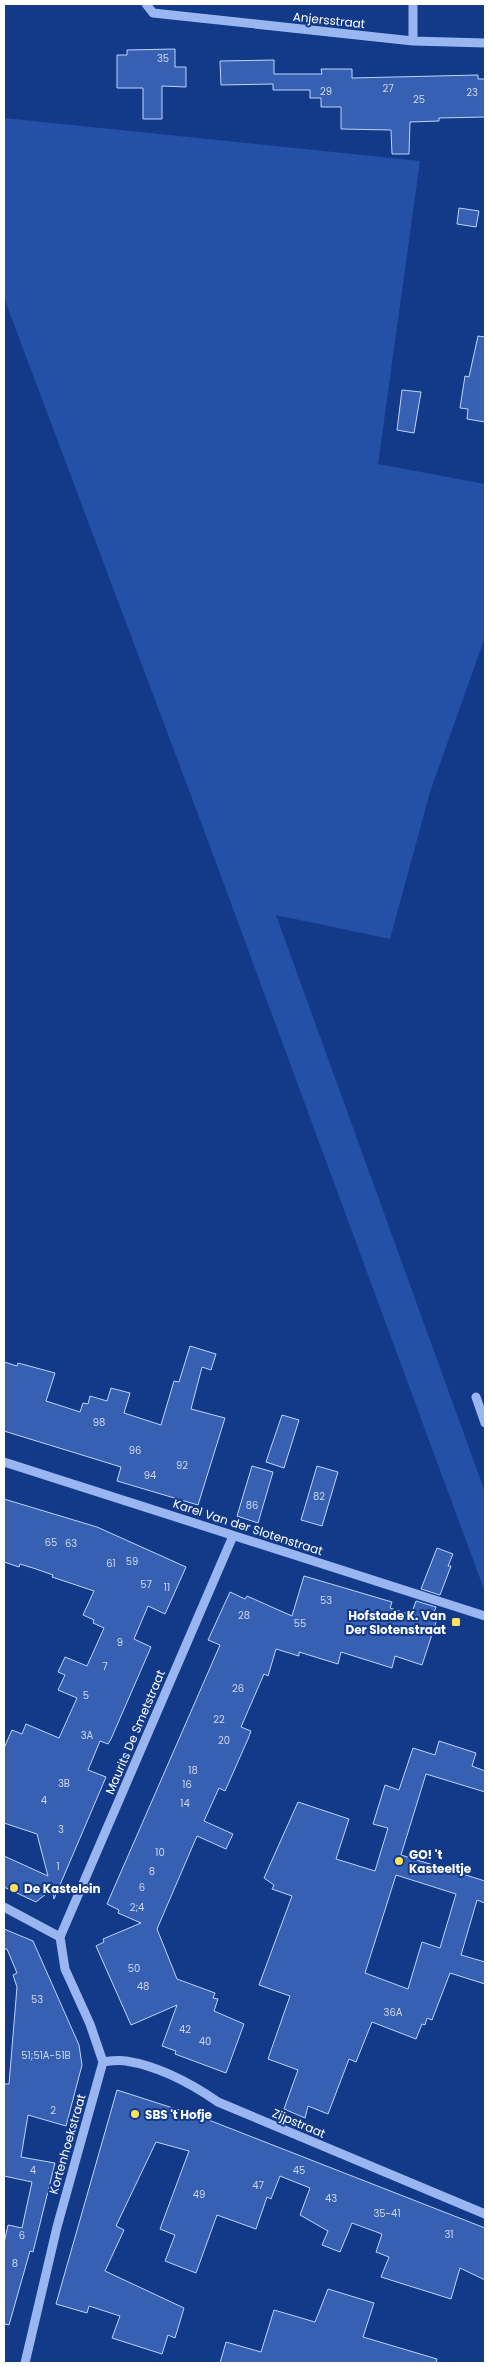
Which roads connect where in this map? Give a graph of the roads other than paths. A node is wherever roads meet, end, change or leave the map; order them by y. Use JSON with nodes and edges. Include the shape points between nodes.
{"nodes":[{"id":1,"x":146,"y":4,"type":"edge"},
{"id":2,"x":413,"y":4,"type":"edge"},
{"id":3,"x":413,"y":41,"type":"junction"},
{"id":4,"x":485,"y":43,"type":"edge"},
{"id":5,"x":476,"y":1397,"type":"dead end"},
{"id":6,"x":485,"y":1423,"type":"edge"},
{"id":7,"x":4,"y":1462,"type":"edge"},
{"id":8,"x":233,"y":1536,"type":"junction"},
{"id":9,"x":485,"y":1616,"type":"edge"},
{"id":10,"x":4,"y":1907,"type":"edge"},
{"id":11,"x":60,"y":1937,"type":"junction"},
{"id":12,"x":103,"y":2062,"type":"junction"},
{"id":13,"x":485,"y":2214,"type":"edge"},
{"id":14,"x":25,"y":2363,"type":"edge"}],
"edges":[{"from":1,"to":3,"type":"street","name":"Anjersstraat","via":[[152,13]]},
{"from":2,"to":3,"type":"street"},
{"from":3,"to":4,"type":"street","name":"Anjersstraat"},
{"from":5,"to":6,"type":"street"},
{"from":7,"to":8,"type":"street","name":"Karel Van der Slotenstraat"},
{"from":8,"to":9,"type":"street","name":"Karel Van der Slotenstraat"},
{"from":8,"to":11,"type":"street","name":"Maurits De Smetstraat"},
{"from":10,"to":11,"type":"street"},
{"from":11,"to":12,"type":"street","via":[[65,1969]]},
{"from":12,"to":13,"type":"street","name":"Zijpstraat","via":[[125,2060],[149,2067],[218,2102]]},
{"from":12,"to":14,"type":"street","name":"Kortenhoekstraat","via":[[57,2227]]}]}
